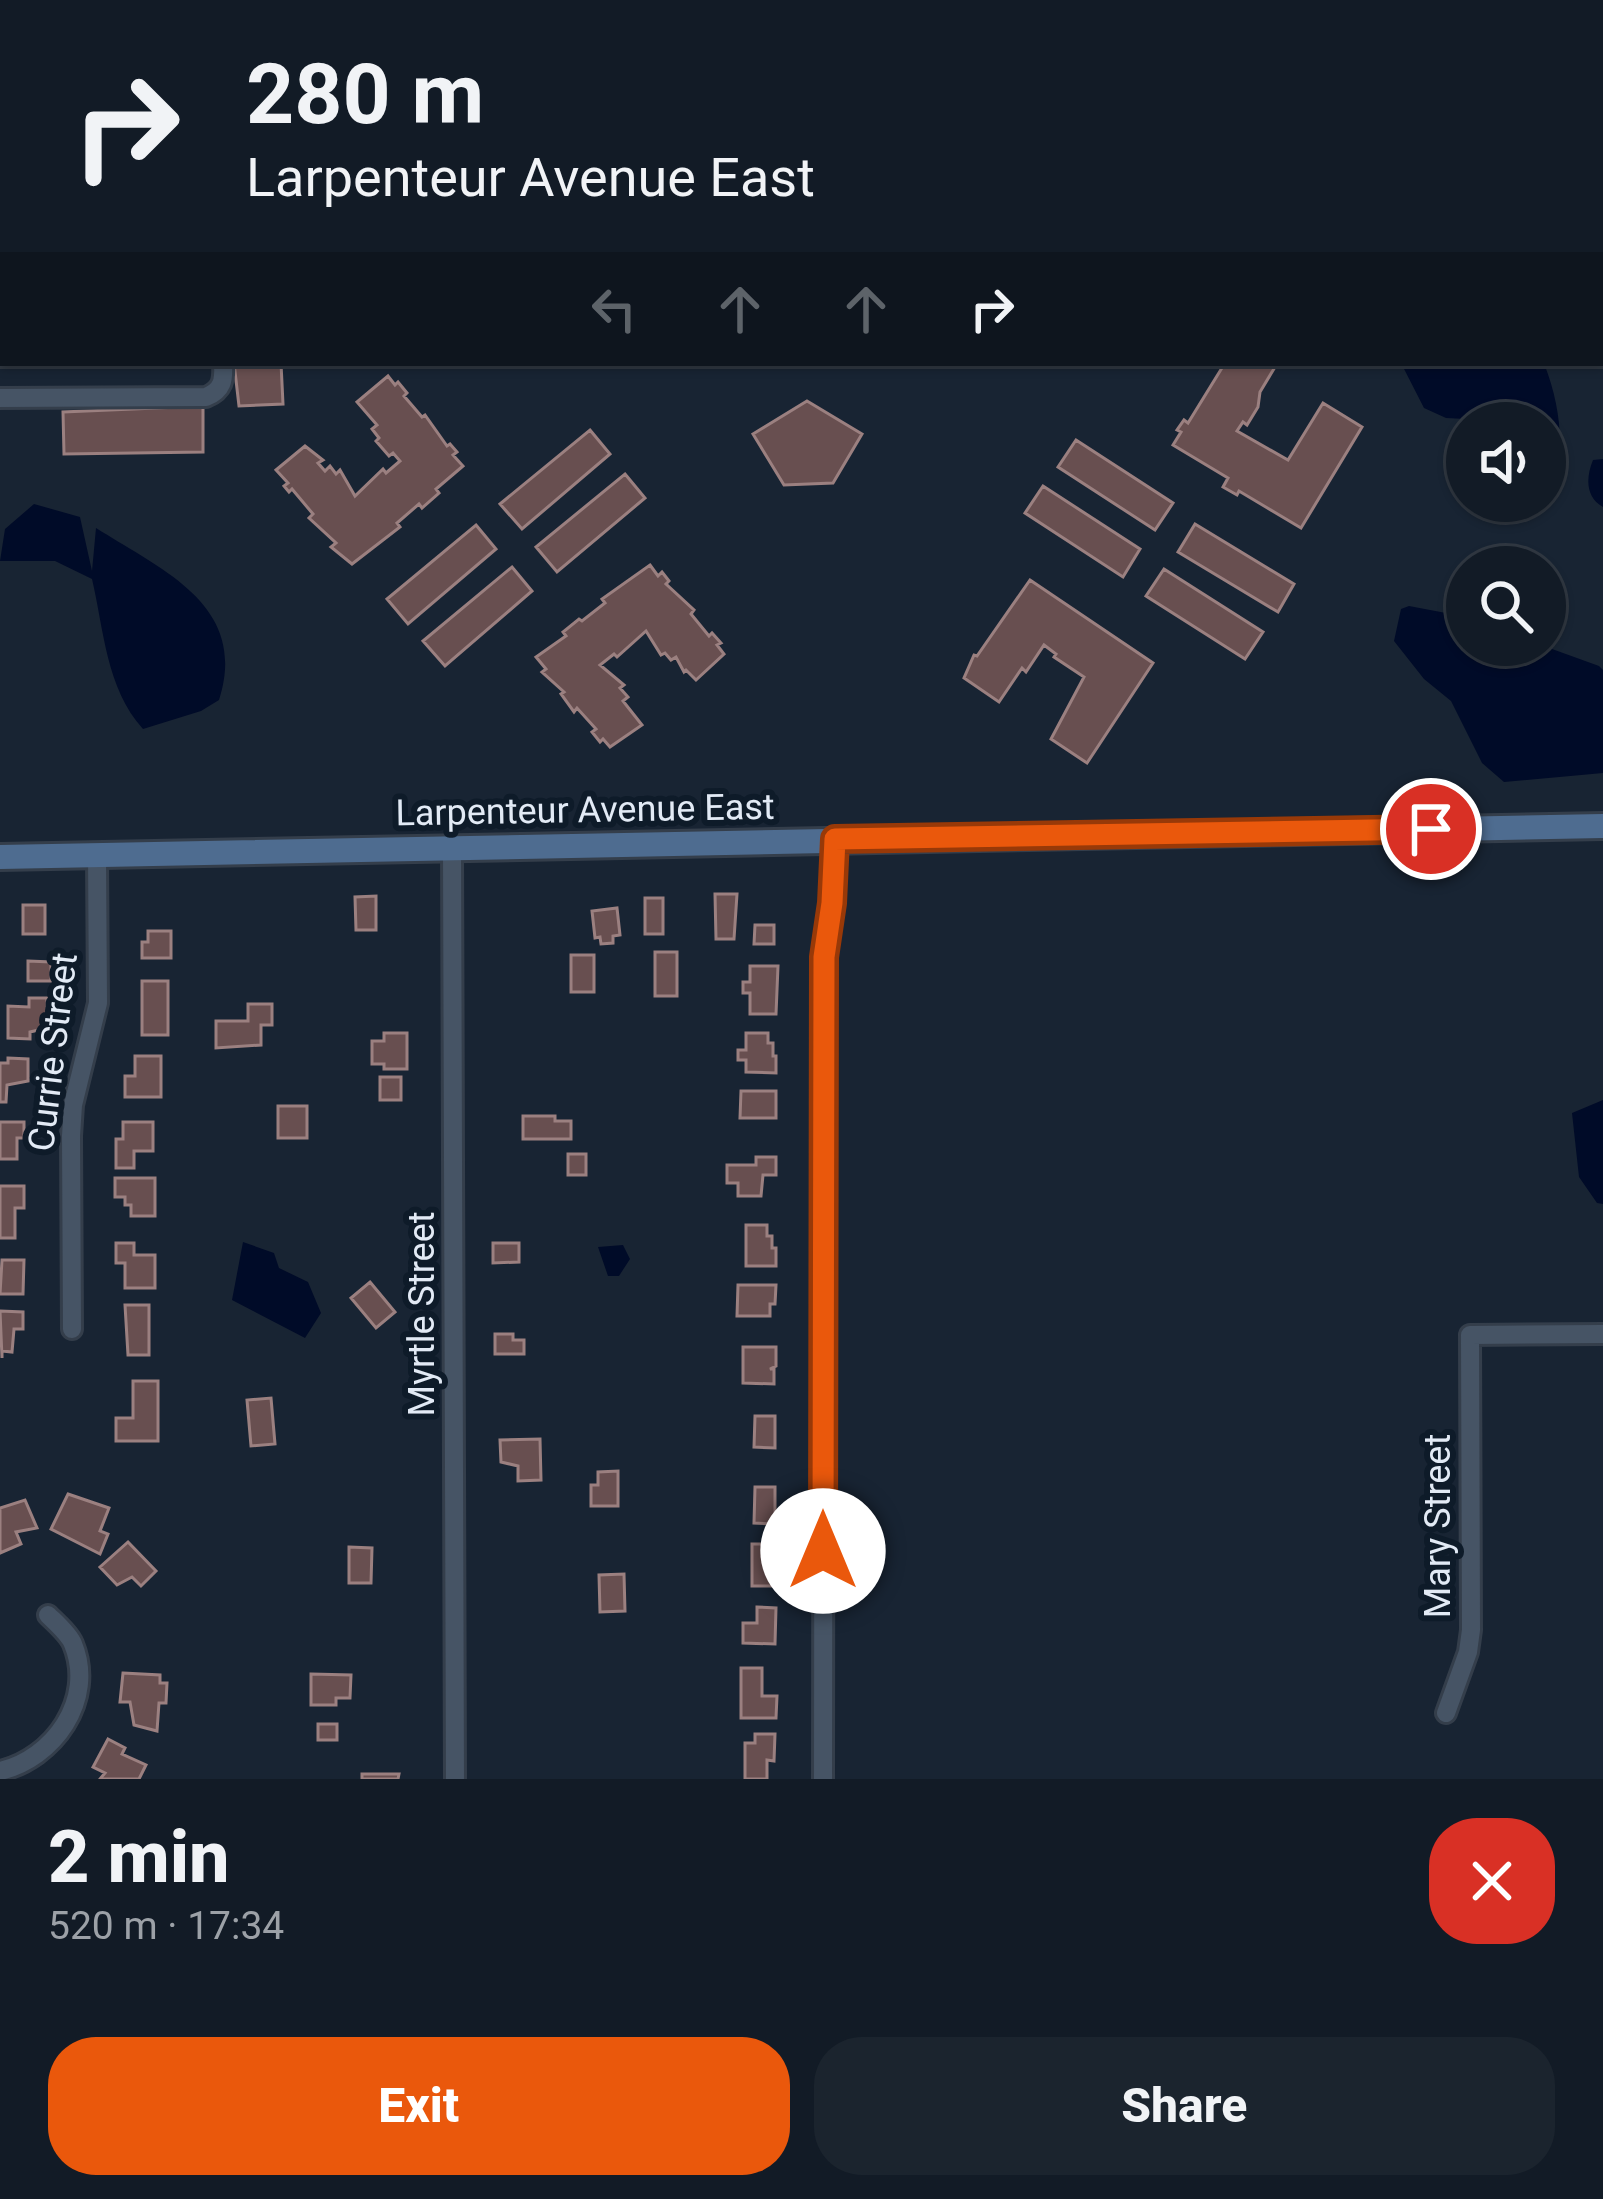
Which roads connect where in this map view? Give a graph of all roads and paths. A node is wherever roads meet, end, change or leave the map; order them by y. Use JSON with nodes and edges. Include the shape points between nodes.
{"nodes":[{"id":1,"x":223,"y":366,"type":"edge"},
{"id":2,"x":0,"y":398,"type":"edge"},
{"id":3,"x":1603,"y":826,"type":"edge"},
{"id":4,"x":835,"y":839,"type":"junction"},
{"id":5,"x":452,"y":849,"type":"junction"},
{"id":6,"x":97,"y":856,"type":"junction"},
{"id":7,"x":0,"y":857,"type":"edge"},
{"id":8,"x":72,"y":1329,"type":"dead end"},
{"id":9,"x":1603,"y":1334,"type":"edge"},
{"id":10,"x":49,"y":1615,"type":"dead end"},
{"id":11,"x":1445,"y":1713,"type":"dead end"},
{"id":12,"x":0,"y":1771,"type":"edge"},
{"id":13,"x":455,"y":1779,"type":"edge"},
{"id":14,"x":823,"y":1779,"type":"edge"}],
"edges":[{"from":1,"to":2,"type":"street","via":[[224,381],[206,397]]},
{"from":3,"to":4,"type":"street","name":"Larpenteur Avenue East"},
{"from":4,"to":5,"type":"street","name":"Larpenteur Avenue East"},
{"from":4,"to":14,"type":"street","via":[[824,957]]},
{"from":5,"to":6,"type":"street","name":"Larpenteur Avenue East"},
{"from":5,"to":13,"type":"street","name":"Myrtle Street"},
{"from":6,"to":7,"type":"street","name":"Larpenteur Avenue East"},
{"from":6,"to":8,"type":"street","name":"Currie Street","via":[[98,1004],[71,1136]]},
{"from":9,"to":11,"type":"street","name":"Mary Street","via":[[1470,1335],[1471,1630]]},
{"from":10,"to":12,"type":"street","via":[[73,1642],[78,1671],[70,1715],[32,1760]]}]}
